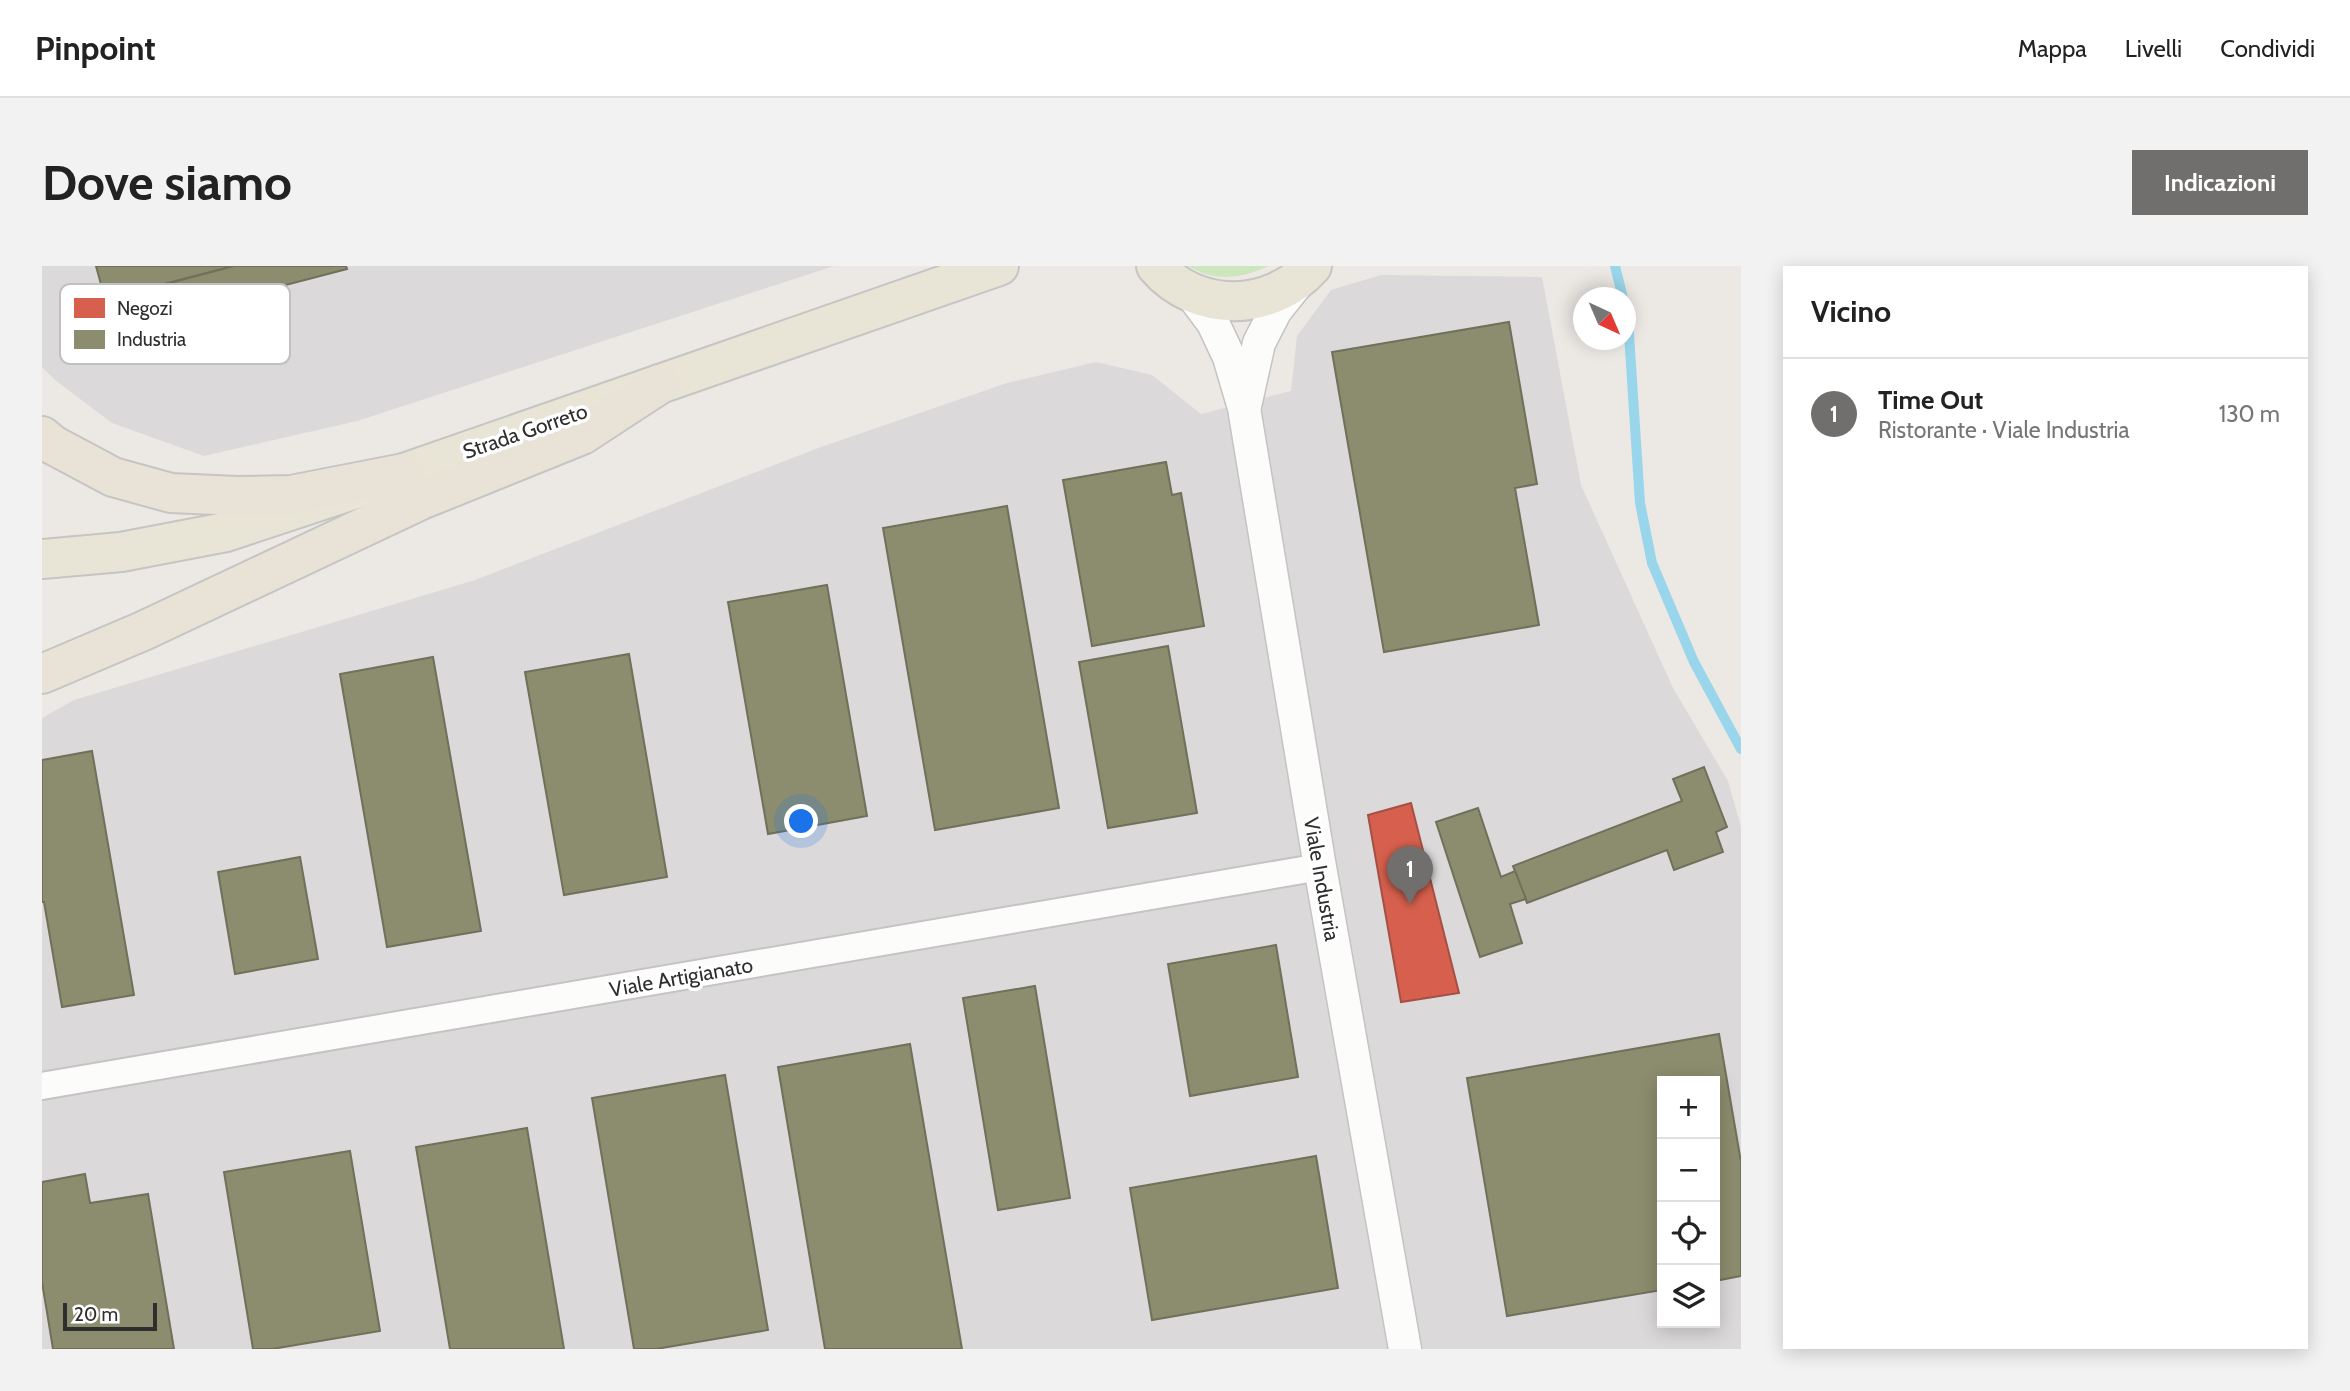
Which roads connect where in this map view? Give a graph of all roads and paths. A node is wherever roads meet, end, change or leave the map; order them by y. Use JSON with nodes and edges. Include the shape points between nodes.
{"nodes":[{"id":1,"x":999,"y":266,"type":"edge"},
{"id":2,"x":1306,"y":272,"type":"edge"},
{"id":3,"x":1162,"y":275,"type":"edge"},
{"id":4,"x":660,"y":384,"type":"junction"},
{"id":5,"x":1244,"y":408,"type":"junction"},
{"id":6,"x":42,"y":436,"type":"edge"},
{"id":7,"x":404,"y":473,"type":"junction"},
{"id":8,"x":42,"y":559,"type":"edge"},
{"id":9,"x":42,"y":674,"type":"edge"},
{"id":10,"x":1320,"y":867,"type":"junction"},
{"id":11,"x":42,"y":1086,"type":"edge"},
{"id":12,"x":1405,"y":1349,"type":"edge"}],
"edges":[{"from":1,"to":4,"type":"main road","name":"Strada Gorreto"},
{"from":2,"to":3,"type":"main road","via":[[1276,294],[1247,301],[1218,301]]},
{"from":2,"to":5,"type":"street","name":"Viale Industria","via":[[1276,310],[1259,343]]},
{"from":3,"to":5,"type":"street","name":"Viale Industria","via":[[1213,323]]},
{"from":4,"to":7,"type":"main road","name":"Strada Gorreto"},
{"from":4,"to":9,"type":"highway","via":[[582,435],[421,500]]},
{"from":5,"to":10,"type":"street","name":"Viale Industria"},
{"from":6,"to":7,"type":"highway","via":[[113,477],[171,493],[291,495]]},
{"from":7,"to":8,"type":"main road","name":"Strada Gorreto","via":[[226,532],[121,552]]},
{"from":10,"to":11,"type":"street","name":"Viale Artigianato"},
{"from":10,"to":12,"type":"street","name":"Viale Industria"}]}
